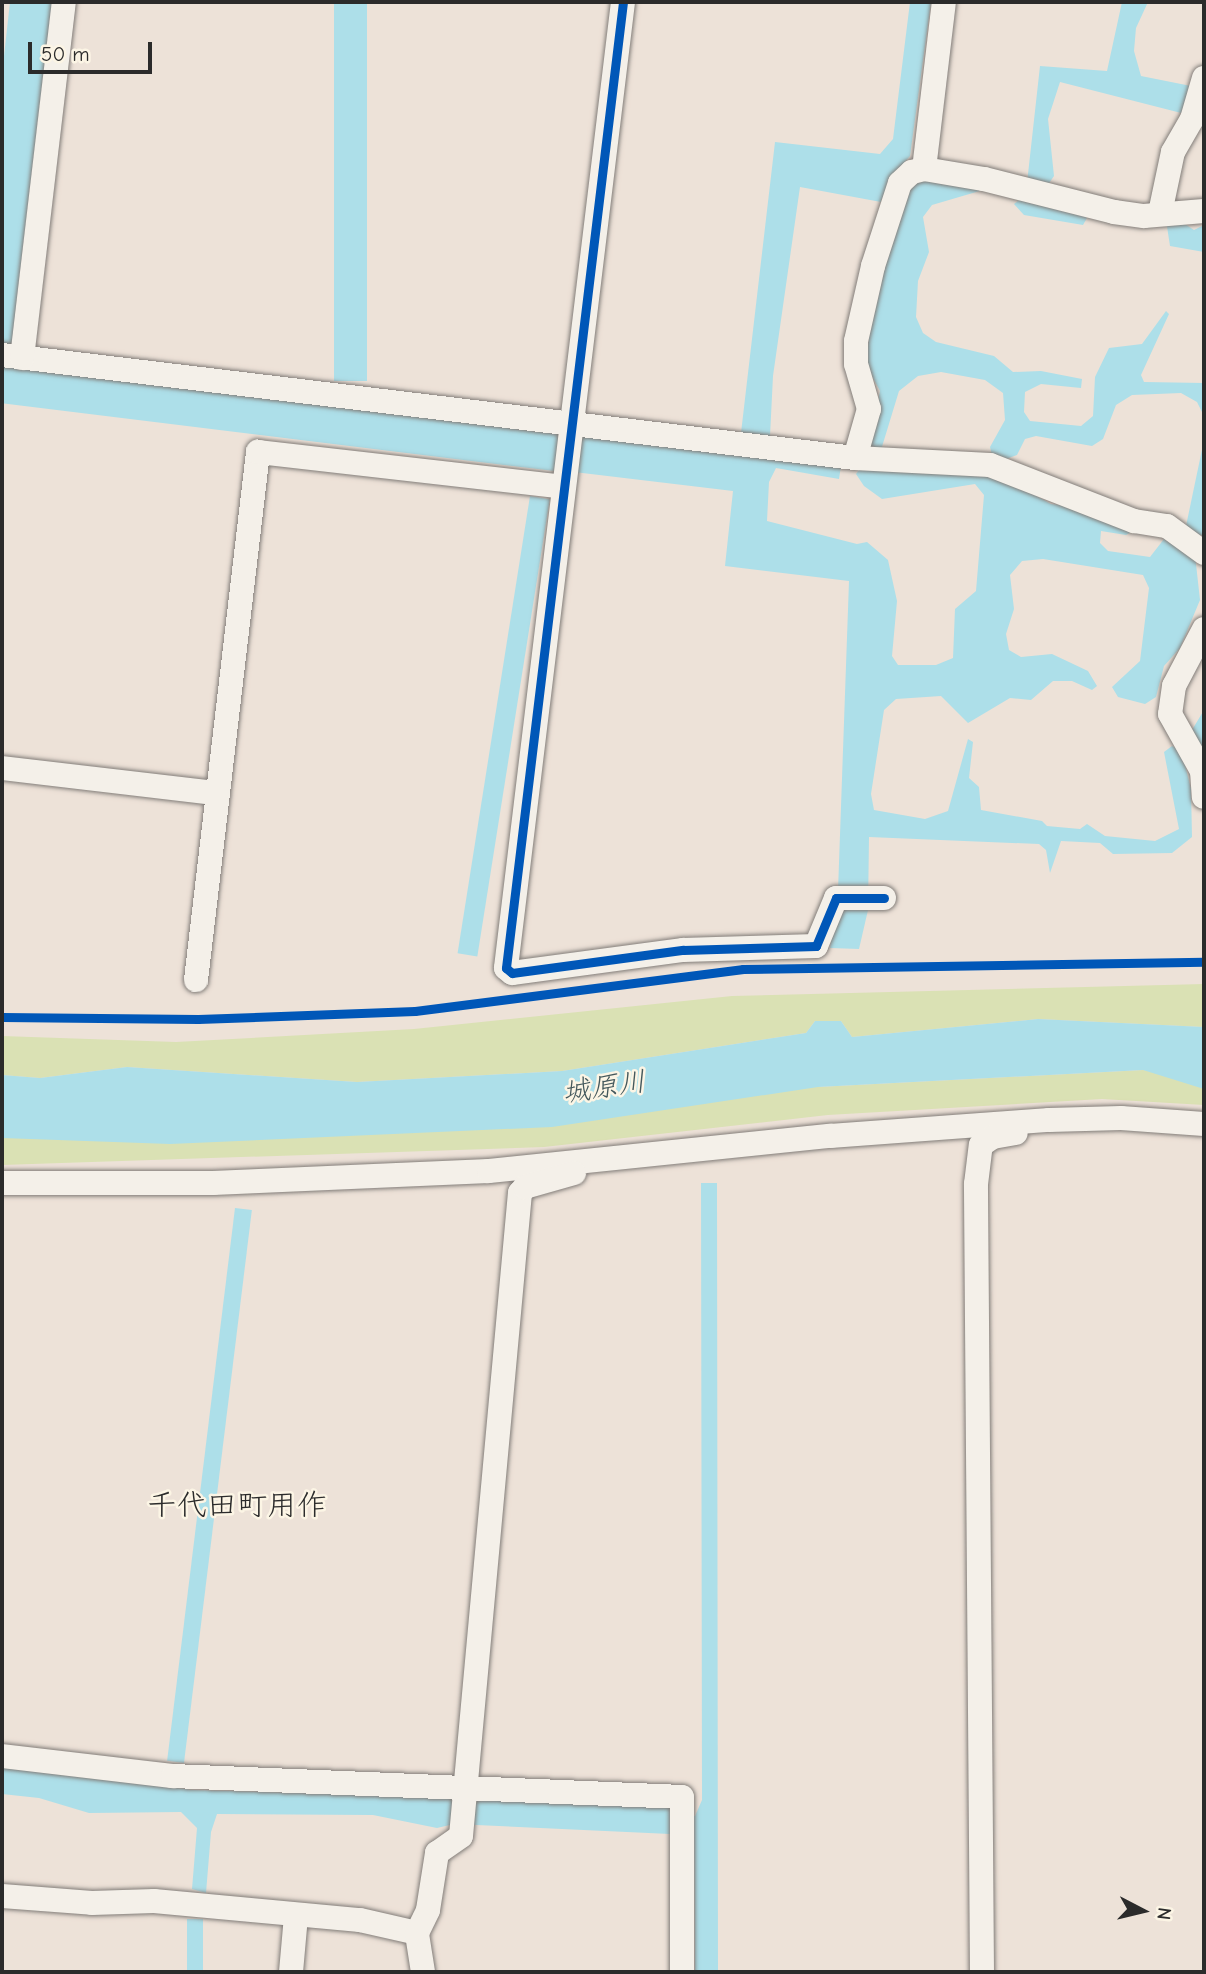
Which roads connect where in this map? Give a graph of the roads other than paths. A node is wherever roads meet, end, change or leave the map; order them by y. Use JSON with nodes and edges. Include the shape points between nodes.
{"nodes":[{"id":1,"x":64,"y":2,"type":"edge"},
{"id":2,"x":623,"y":2,"type":"edge"},
{"id":3,"x":944,"y":2,"type":"edge"},
{"id":4,"x":1204,"y":78,"type":"edge"},
{"id":5,"x":924,"y":169,"type":"junction"},
{"id":6,"x":1204,"y":211,"type":"edge"},
{"id":7,"x":1160,"y":213,"type":"junction"},
{"id":8,"x":12,"y":357,"type":"edge"},
{"id":9,"x":570,"y":422,"type":"junction"},
{"id":10,"x":855,"y":458,"type":"junction"},
{"id":11,"x":563,"y":487,"type":"junction"},
{"id":12,"x":1204,"y":553,"type":"edge"},
{"id":13,"x":1204,"y":629,"type":"edge"},
{"id":14,"x":2,"y":768,"type":"edge"},
{"id":15,"x":216,"y":793,"type":"junction"},
{"id":16,"x":1204,"y":796,"type":"edge"},
{"id":17,"x":884,"y":898,"type":"dead end"},
{"id":18,"x":196,"y":980,"type":"dead end"},
{"id":19,"x":1049,"y":1120,"type":"junction"},
{"id":20,"x":1204,"y":1124,"type":"edge"},
{"id":21,"x":603,"y":1161,"type":"junction"},
{"id":22,"x":2,"y":1183,"type":"edge"},
{"id":23,"x":2,"y":1756,"type":"edge"},
{"id":24,"x":465,"y":1804,"type":"junction"},
{"id":25,"x":2,"y":1895,"type":"edge"},
{"id":26,"x":296,"y":1916,"type":"junction"},
{"id":27,"x":417,"y":1933,"type":"junction"},
{"id":28,"x":291,"y":1972,"type":"edge"},
{"id":29,"x":423,"y":1972,"type":"edge"},
{"id":30,"x":682,"y":1972,"type":"edge"},
{"id":31,"x":982,"y":1972,"type":"edge"}],
"edges":[{"from":1,"to":8,"type":"street"},
{"from":2,"to":9,"type":"street"},
{"from":3,"to":5,"type":"street"},
{"from":4,"to":7,"type":"street","via":[[1192,119],[1173,152]]},
{"from":5,"to":7,"type":"street","via":[[1114,212]]},
{"from":5,"to":10,"type":"street","via":[[912,172],[897,191],[856,341],[856,364],[869,409]]},
{"from":6,"to":7,"type":"street"},
{"from":8,"to":9,"type":"street"},
{"from":9,"to":10,"type":"street"},
{"from":9,"to":11,"type":"street"},
{"from":10,"to":12,"type":"street","via":[[1001,468],[1134,521],[1167,526]]},
{"from":11,"to":15,"type":"street","via":[[258,452]]},
{"from":11,"to":17,"type":"street","via":[[506,968],[512,973],[683,950],[816,946],[836,898]]},
{"from":13,"to":16,"type":"street","via":[[1174,686],[1170,714],[1202,771]]},
{"from":14,"to":15,"type":"street"},
{"from":15,"to":18,"type":"street"},
{"from":19,"to":20,"type":"street","via":[[1121,1118]]},
{"from":19,"to":21,"type":"street","via":[[830,1136]]},
{"from":19,"to":31,"type":"street","via":[[981,1145],[976,1184]]},
{"from":21,"to":22,"type":"street","via":[[489,1171],[213,1183]]},
{"from":21,"to":24,"type":"street","via":[[555,1181],[524,1187],[520,1194]]},
{"from":23,"to":24,"type":"street"},
{"from":24,"to":27,"type":"street","via":[[461,1836],[438,1853],[428,1910]]},
{"from":24,"to":30,"type":"street","via":[[682,1797]]},
{"from":25,"to":26,"type":"street","via":[[92,1903],[153,1900]]},
{"from":26,"to":27,"type":"street","via":[[360,1920]]},
{"from":26,"to":28,"type":"street"},
{"from":27,"to":29,"type":"street"}]}
